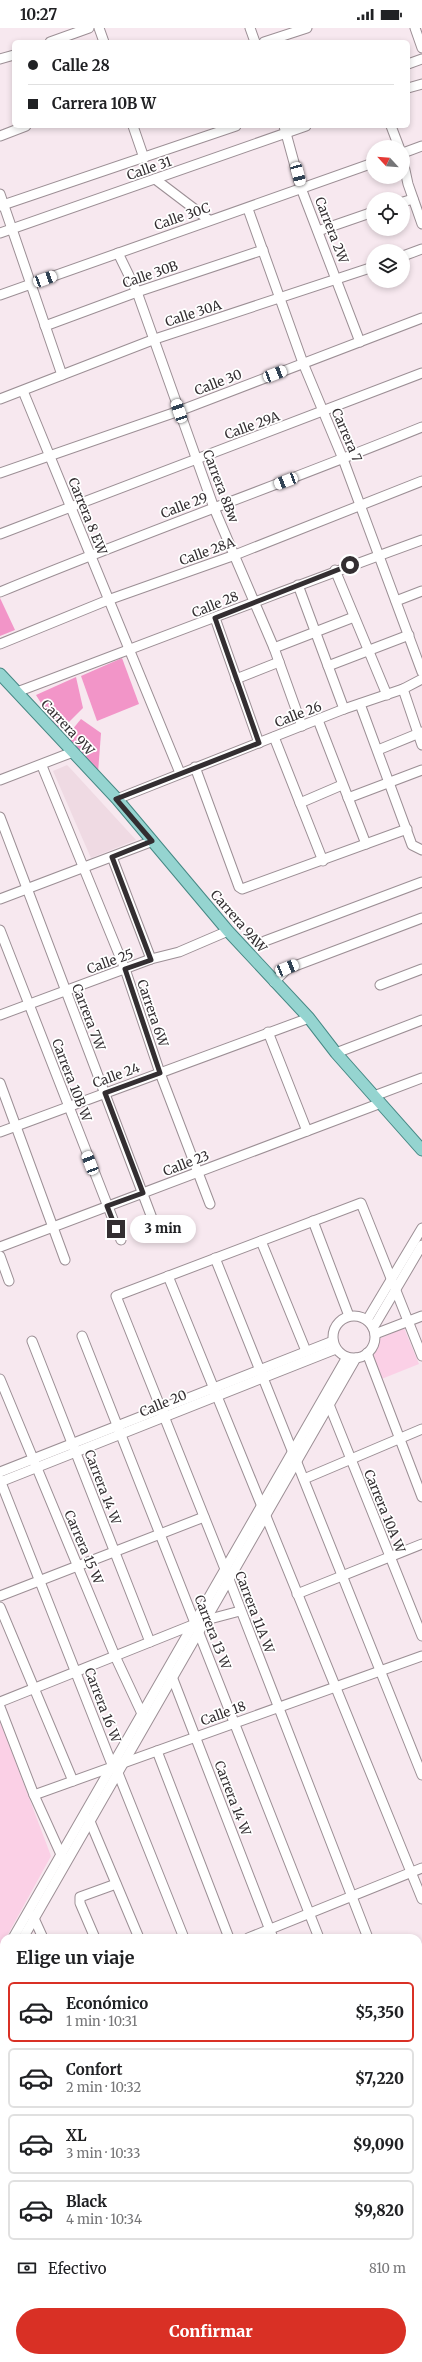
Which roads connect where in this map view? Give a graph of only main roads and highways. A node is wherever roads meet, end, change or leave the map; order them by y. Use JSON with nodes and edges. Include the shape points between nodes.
{"nodes":[{"id":1,"x":0,"y":674,"type":"edge"},
{"id":2,"x":116,"y":799,"type":"joint"},
{"id":3,"x":422,"y":1150,"type":"edge"}],
"edges":[{"from":1,"to":2,"type":"main road","name":"Carrera 9W"},
{"from":2,"to":3,"type":"main road","name":"Carrera 9AW","via":[[228,931],[308,1018]]}]}
